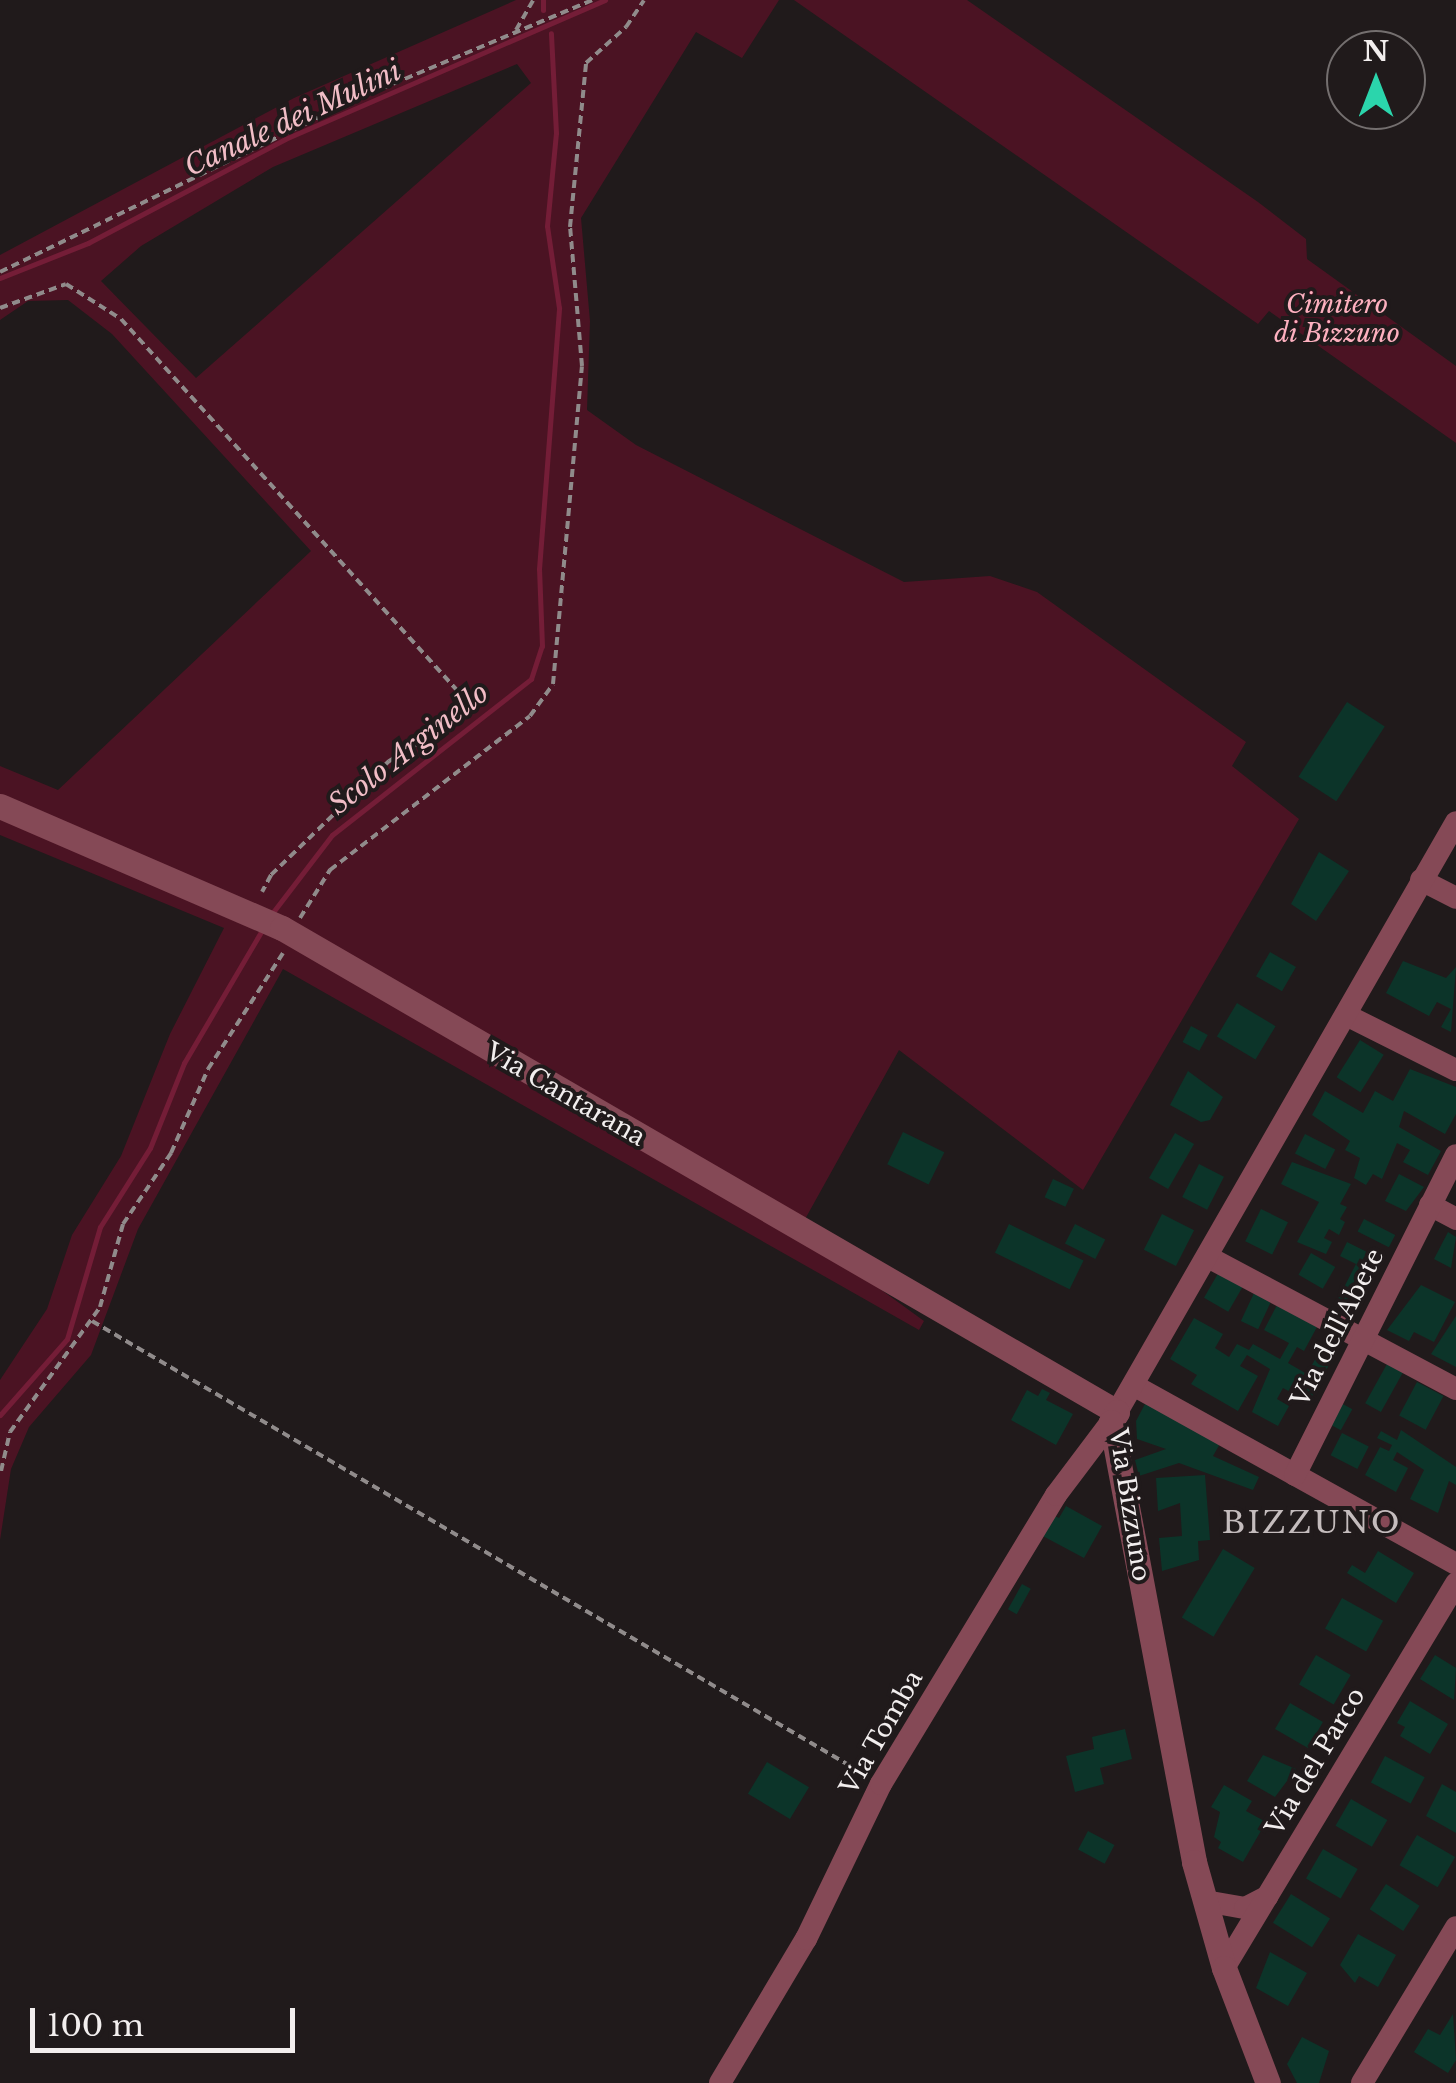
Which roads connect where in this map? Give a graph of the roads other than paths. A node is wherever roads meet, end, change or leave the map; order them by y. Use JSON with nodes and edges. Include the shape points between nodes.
{"nodes":[{"id":1,"x":0,"y":806,"type":"edge"},
{"id":2,"x":1456,"y":822,"type":"edge"},
{"id":3,"x":1421,"y":880,"type":"junction"},
{"id":4,"x":1456,"y":898,"type":"edge"},
{"id":5,"x":1346,"y":1015,"type":"junction"},
{"id":6,"x":1456,"y":1070,"type":"edge"},
{"id":7,"x":1456,"y":1155,"type":"edge"},
{"id":8,"x":1430,"y":1205,"type":"junction"},
{"id":9,"x":1456,"y":1219,"type":"edge"},
{"id":10,"x":1208,"y":1256,"type":"junction"},
{"id":11,"x":1362,"y":1338,"type":"junction"},
{"id":12,"x":1133,"y":1385,"type":"junction"},
{"id":13,"x":1456,"y":1389,"type":"edge"},
{"id":14,"x":1114,"y":1417,"type":"junction"},
{"id":15,"x":1295,"y":1475,"type":"junction"},
{"id":16,"x":1456,"y":1564,"type":"edge"},
{"id":17,"x":1456,"y":1583,"type":"edge"},
{"id":18,"x":1267,"y":1897,"type":"junction"},
{"id":19,"x":1205,"y":1902,"type":"junction"},
{"id":20,"x":1456,"y":1927,"type":"edge"},
{"id":21,"x":1224,"y":1968,"type":"junction"},
{"id":22,"x":720,"y":2083,"type":"edge"},
{"id":23,"x":1268,"y":2083,"type":"edge"},
{"id":24,"x":1362,"y":2083,"type":"edge"}],
"edges":[{"from":1,"to":14,"type":"street","name":"Via Cantarana","via":[[272,917]]},
{"from":2,"to":3,"type":"street","name":"Via Bizzuno"},
{"from":3,"to":4,"type":"street"},
{"from":3,"to":5,"type":"street","name":"Via Bizzuno"},
{"from":5,"to":6,"type":"street"},
{"from":5,"to":10,"type":"street","name":"Via Bizzuno"},
{"from":7,"to":8,"type":"street","name":"Via dell'Abete"},
{"from":8,"to":9,"type":"street"},
{"from":8,"to":11,"type":"street","name":"Via dell'Abete"},
{"from":10,"to":11,"type":"street"},
{"from":10,"to":12,"type":"street","name":"Via Bizzuno"},
{"from":11,"to":13,"type":"street"},
{"from":11,"to":15,"type":"street","name":"Via dell'Abete"},
{"from":12,"to":14,"type":"street","name":"Via Bizzuno"},
{"from":12,"to":15,"type":"street"},
{"from":14,"to":19,"type":"street","name":"Via Bizzuno"},
{"from":14,"to":22,"type":"street","name":"Via Tomba","via":[[1056,1496],[881,1784],[806,1940]]},
{"from":15,"to":16,"type":"street"},
{"from":17,"to":18,"type":"street","name":"Via del Parco"},
{"from":18,"to":19,"type":"street","via":[[1245,1908]]},
{"from":18,"to":21,"type":"street","name":"Via del Parco"},
{"from":19,"to":21,"type":"street","name":"Via Bizzuno"},
{"from":20,"to":24,"type":"street"},
{"from":21,"to":23,"type":"street","name":"Via Bizzuno"}]}
